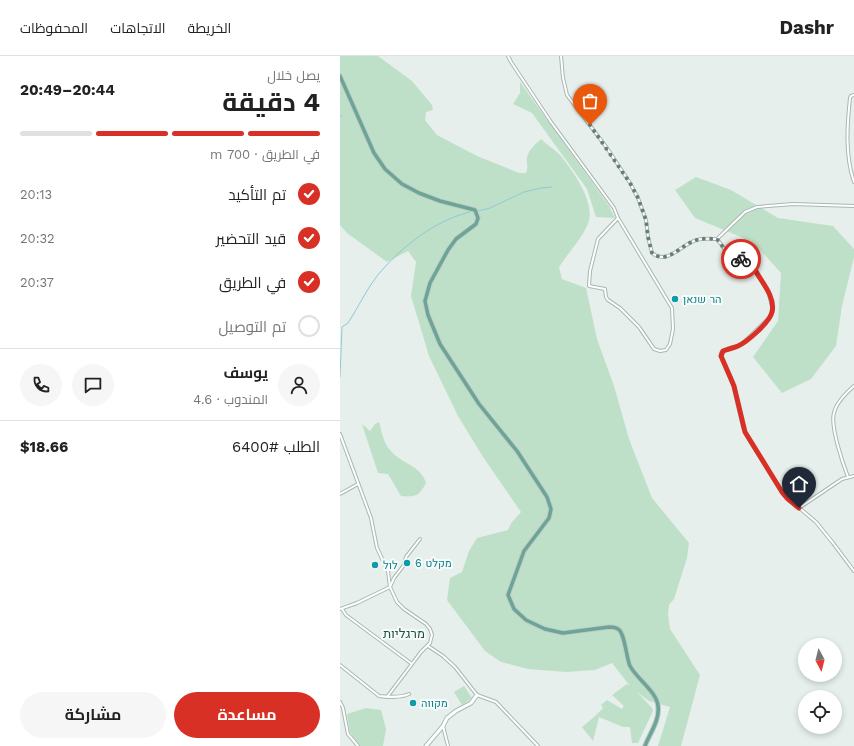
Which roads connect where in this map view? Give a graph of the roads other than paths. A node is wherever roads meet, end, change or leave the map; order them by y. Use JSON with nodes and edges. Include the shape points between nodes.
{"nodes":[{"id":1,"x":508,"y":56,"type":"edge"},
{"id":2,"x":561,"y":56,"type":"edge"},
{"id":3,"x":340,"y":76,"type":"edge"},
{"id":4,"x":854,"y":95,"type":"edge"},
{"id":5,"x":854,"y":182,"type":"edge"},
{"id":6,"x":854,"y":206,"type":"edge"},
{"id":7,"x":618,"y":218,"type":"junction"},
{"id":8,"x":717,"y":239,"type":"junction"},
{"id":9,"x":854,"y":386,"type":"edge"},
{"id":10,"x":340,"y":434,"type":"edge"},
{"id":11,"x":854,"y":476,"type":"edge"},
{"id":12,"x":848,"y":477,"type":"junction"},
{"id":13,"x":358,"y":484,"type":"junction"},
{"id":14,"x":340,"y":494,"type":"edge"},
{"id":15,"x":799,"y":508,"type":"junction"},
{"id":16,"x":420,"y":539,"type":"dead end"},
{"id":17,"x":854,"y":571,"type":"edge"},
{"id":18,"x":390,"y":587,"type":"junction"},
{"id":19,"x":341,"y":609,"type":"edge"},
{"id":20,"x":428,"y":646,"type":"junction"},
{"id":21,"x":412,"y":664,"type":"junction"},
{"id":22,"x":340,"y":665,"type":"edge"},
{"id":23,"x":409,"y":694,"type":"dead end"},
{"id":24,"x":477,"y":695,"type":"junction"},
{"id":25,"x":386,"y":697,"type":"junction"},
{"id":26,"x":340,"y":702,"type":"edge"},
{"id":27,"x":443,"y":726,"type":"junction"},
{"id":28,"x":358,"y":746,"type":"edge"},
{"id":29,"x":426,"y":746,"type":"edge"},
{"id":30,"x":448,"y":746,"type":"edge"},
{"id":31,"x":538,"y":746,"type":"edge"},
{"id":32,"x":645,"y":746,"type":"edge"}],
"edges":[{"from":1,"to":7,"type":"street","via":[[551,122],[614,208]]},
{"from":2,"to":8,"type":"street","via":[[567,95],[630,183],[646,220],[652,253],[661,258],[666,257],[689,243]]},
{"from":3,"to":32,"type":"main road","via":[[374,153],[385,170],[402,184],[419,193],[475,210],[478,218],[476,224],[456,239],[448,250],[430,282],[425,300],[428,315],[440,344],[479,404],[517,451],[551,509],[549,518],[524,551],[508,595],[514,609],[526,620],[545,629],[563,633],[609,627],[622,632],[630,665],[658,704],[658,716]]},
{"from":4,"to":5,"type":"street","via":[[850,98],[847,149]]},
{"from":6,"to":8,"type":"street","via":[[793,204],[757,207],[745,212]]},
{"from":7,"to":7,"type":"street","via":[[598,239],[589,286],[605,289],[608,300],[639,326],[654,349],[666,350],[673,329],[672,308]]},
{"from":8,"to":15,"type":"street","via":[[729,255],[743,259],[751,265],[772,302],[773,310],[769,318],[745,341],[723,351],[721,356],[734,386],[745,432],[782,492]]},
{"from":9,"to":12,"type":"street","via":[[838,404],[833,416]]},
{"from":10,"to":13,"type":"street"},
{"from":11,"to":12,"type":"street"},
{"from":12,"to":15,"type":"street"},
{"from":13,"to":14,"type":"street"},
{"from":13,"to":18,"type":"street","via":[[371,518],[377,548],[388,570]]},
{"from":15,"to":17,"type":"street","via":[[816,522]]},
{"from":16,"to":18,"type":"street","via":[[406,557]]},
{"from":18,"to":19,"type":"street"},
{"from":18,"to":20,"type":"street","via":[[397,602],[430,628],[432,635]]},
{"from":19,"to":21,"type":"street"},
{"from":20,"to":21,"type":"street"},
{"from":20,"to":24,"type":"street","via":[[455,667]]},
{"from":21,"to":25,"type":"street"},
{"from":22,"to":25,"type":"street","via":[[379,696]]},
{"from":23,"to":25,"type":"street"},
{"from":24,"to":27,"type":"street","via":[[470,703],[447,718]]},
{"from":24,"to":31,"type":"street","via":[[496,702]]},
{"from":26,"to":28,"type":"street","via":[[348,734]]},
{"from":27,"to":29,"type":"street"},
{"from":27,"to":30,"type":"street"}]}
